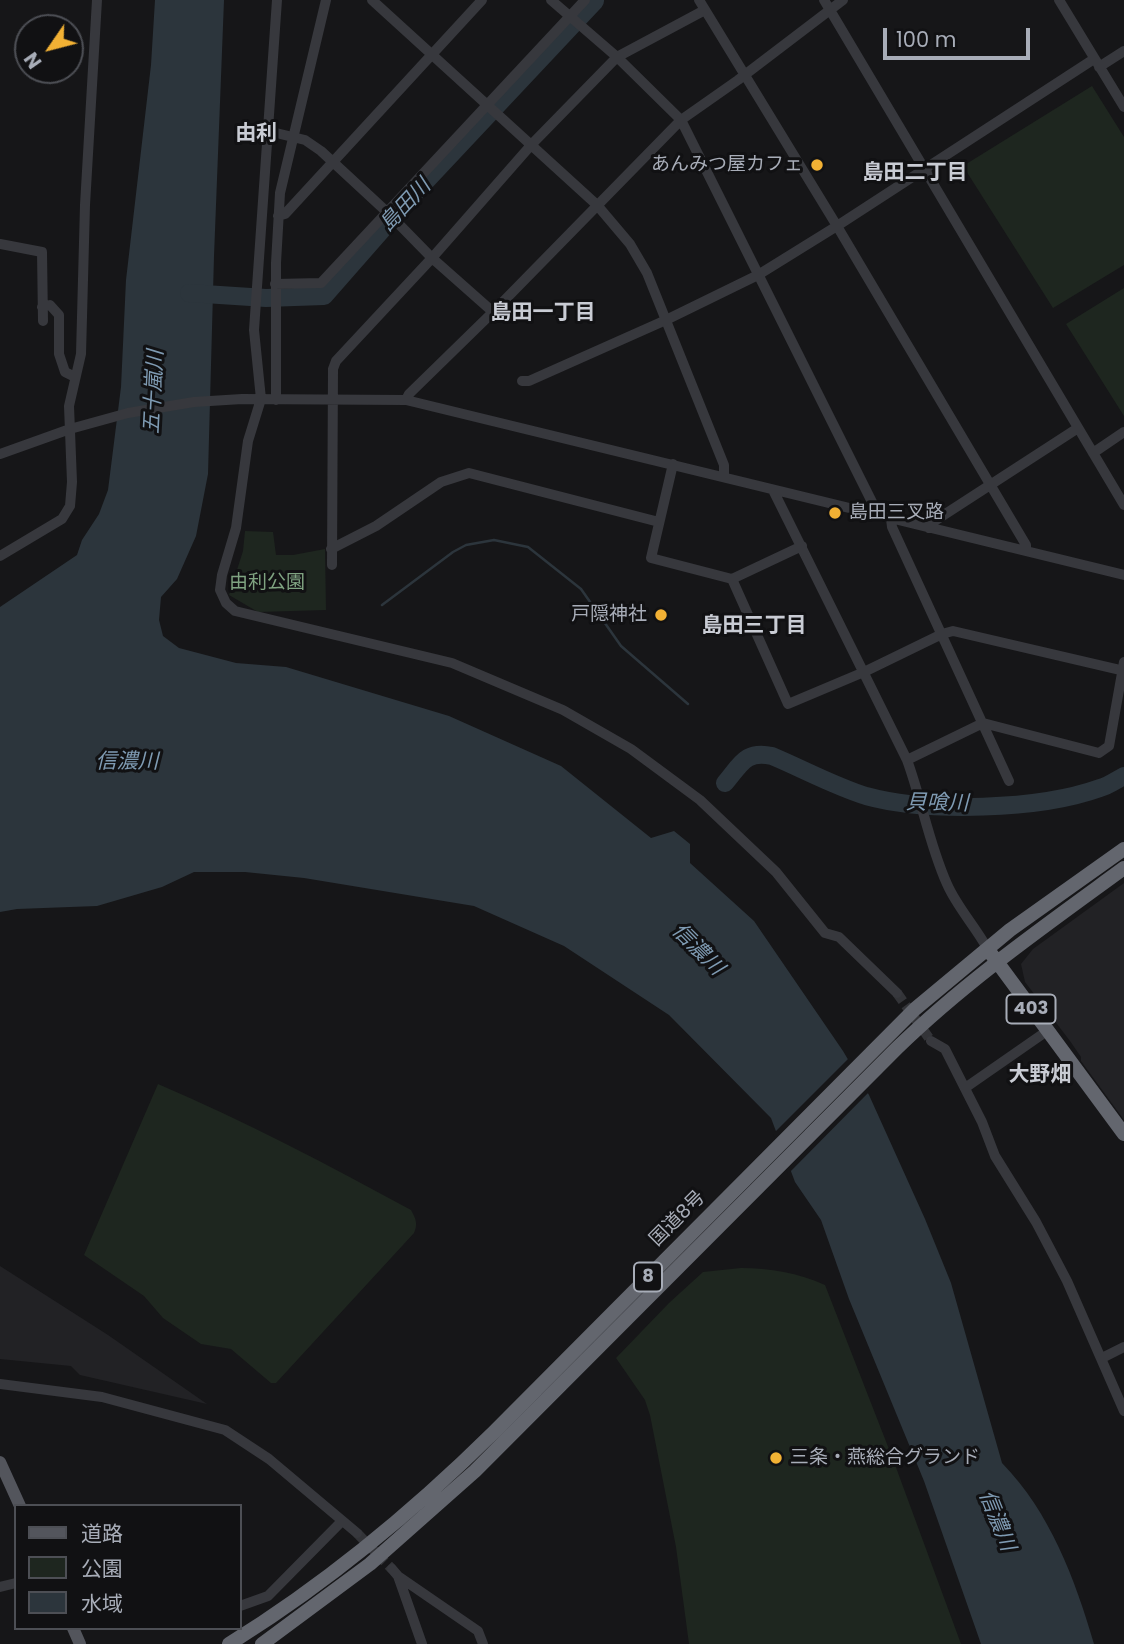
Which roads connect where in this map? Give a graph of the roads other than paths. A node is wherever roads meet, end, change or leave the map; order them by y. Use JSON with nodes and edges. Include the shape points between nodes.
{"nodes":[{"id":1,"x":97,"y":0,"type":"edge"},
{"id":2,"x":277,"y":0,"type":"edge"},
{"id":3,"x":326,"y":0,"type":"edge"},
{"id":4,"x":372,"y":0,"type":"edge"},
{"id":5,"x":482,"y":0,"type":"edge"},
{"id":6,"x":551,"y":0,"type":"edge"},
{"id":7,"x":585,"y":0,"type":"edge"},
{"id":8,"x":699,"y":0,"type":"edge"},
{"id":9,"x":824,"y":0,"type":"edge"},
{"id":10,"x":843,"y":0,"type":"edge"},
{"id":11,"x":1059,"y":0,"type":"edge"},
{"id":12,"x":703,"y":11,"type":"junction"},
{"id":13,"x":830,"y":11,"type":"junction"},
{"id":14,"x":570,"y":17,"type":"junction"},
{"id":15,"x":1124,"y":51,"type":"edge"},
{"id":16,"x":432,"y":54,"type":"junction"},
{"id":17,"x":617,"y":57,"type":"junction"},
{"id":18,"x":1096,"y":63,"type":"junction"},
{"id":19,"x":745,"y":75,"type":"junction"},
{"id":20,"x":489,"y":105,"type":"junction"},
{"id":21,"x":1124,"y":107,"type":"edge"},
{"id":22,"x":681,"y":120,"type":"junction"},
{"id":23,"x":268,"y":131,"type":"junction"},
{"id":24,"x":293,"y":136,"type":"junction"},
{"id":25,"x":532,"y":144,"type":"junction"},
{"id":26,"x":333,"y":161,"type":"junction"},
{"id":27,"x":923,"y":168,"type":"junction"},
{"id":28,"x":597,"y":205,"type":"junction"},
{"id":29,"x":388,"y":213,"type":"junction"},
{"id":30,"x":278,"y":216,"type":"junction"},
{"id":31,"x":837,"y":226,"type":"junction"},
{"id":32,"x":0,"y":244,"type":"edge"},
{"id":33,"x":432,"y":258,"type":"junction"},
{"id":34,"x":758,"y":275,"type":"junction"},
{"id":35,"x":275,"y":284,"type":"junction"},
{"id":36,"x":42,"y":307,"type":"junction"},
{"id":37,"x":493,"y":312,"type":"junction"},
{"id":38,"x":666,"y":320,"type":"junction"},
{"id":39,"x":43,"y":321,"type":"dead end"},
{"id":40,"x":75,"y":377,"type":"junction"},
{"id":41,"x":522,"y":381,"type":"dead end"},
{"id":42,"x":261,"y":400,"type":"junction"},
{"id":43,"x":276,"y":400,"type":"junction"},
{"id":44,"x":334,"y":400,"type":"junction"},
{"id":45,"x":406,"y":400,"type":"junction"},
{"id":46,"x":1078,"y":428,"type":"junction"},
{"id":47,"x":70,"y":429,"type":"junction"},
{"id":48,"x":1124,"y":432,"type":"edge"},
{"id":49,"x":1093,"y":453,"type":"junction"},
{"id":50,"x":0,"y":454,"type":"edge"},
{"id":51,"x":673,"y":464,"type":"junction"},
{"id":52,"x":724,"y":477,"type":"junction"},
{"id":53,"x":991,"y":485,"type":"junction"},
{"id":54,"x":773,"y":490,"type":"junction"},
{"id":55,"x":1124,"y":505,"type":"edge"},
{"id":56,"x":874,"y":514,"type":"junction"},
{"id":57,"x":891,"y":519,"type":"junction"},
{"id":58,"x":659,"y":522,"type":"junction"},
{"id":59,"x":929,"y":528,"type":"junction"},
{"id":60,"x":802,"y":546,"type":"junction"},
{"id":61,"x":331,"y":548,"type":"junction"},
{"id":62,"x":1026,"y":551,"type":"junction"},
{"id":63,"x":0,"y":556,"type":"edge"},
{"id":64,"x":332,"y":565,"type":"dead end"},
{"id":65,"x":1124,"y":576,"type":"edge"},
{"id":66,"x":732,"y":579,"type":"junction"},
{"id":67,"x":942,"y":634,"type":"junction"},
{"id":68,"x":1123,"y":668,"type":"edge"},
{"id":69,"x":864,"y":672,"type":"junction"},
{"id":70,"x":983,"y":723,"type":"junction"},
{"id":71,"x":907,"y":760,"type":"junction"},
{"id":72,"x":1009,"y":781,"type":"dead end"},
{"id":73,"x":1124,"y":849,"type":"edge"},
{"id":74,"x":1124,"y":868,"type":"edge"},
{"id":75,"x":987,"y":948,"type":"junction"},
{"id":76,"x":997,"y":962,"type":"junction"},
{"id":77,"x":897,"y":993,"type":"tunnel mouth"},
{"id":78,"x":1047,"y":1031,"type":"junction"},
{"id":79,"x":931,"y":1041,"type":"tunnel mouth"},
{"id":80,"x":965,"y":1088,"type":"junction"},
{"id":81,"x":1124,"y":1134,"type":"edge"},
{"id":82,"x":1124,"y":1347,"type":"edge"},
{"id":83,"x":1101,"y":1357,"type":"junction"},
{"id":84,"x":0,"y":1384,"type":"edge"},
{"id":85,"x":1124,"y":1411,"type":"edge"},
{"id":86,"x":0,"y":1462,"type":"edge"},
{"id":87,"x":19,"y":1504,"type":"edge"},
{"id":88,"x":342,"y":1521,"type":"junction"},
{"id":89,"x":357,"y":1533,"type":"tunnel mouth"},
{"id":90,"x":242,"y":1605,"type":"edge"},
{"id":91,"x":241,"y":1632,"type":"edge"},
{"id":92,"x":229,"y":1644,"type":"edge"},
{"id":93,"x":262,"y":1644,"type":"edge"},
{"id":94,"x":422,"y":1644,"type":"edge"},
{"id":95,"x":483,"y":1644,"type":"edge"}],
"edges":[{"from":1,"to":40,"type":"street","via":[[81,354]]},
{"from":2,"to":23,"type":"street"},
{"from":3,"to":24,"type":"street"},
{"from":4,"to":16,"type":"street"},
{"from":5,"to":16,"type":"street"},
{"from":6,"to":14,"type":"street"},
{"from":7,"to":14,"type":"street"},
{"from":8,"to":12,"type":"street"},
{"from":9,"to":13,"type":"street"},
{"from":10,"to":13,"type":"street"},
{"from":11,"to":18,"type":"street"},
{"from":12,"to":17,"type":"street"},
{"from":12,"to":19,"type":"street"},
{"from":13,"to":19,"type":"street"},
{"from":13,"to":27,"type":"street"},
{"from":14,"to":17,"type":"street"},
{"from":14,"to":20,"type":"street"},
{"from":15,"to":18,"type":"street"},
{"from":16,"to":20,"type":"street"},
{"from":16,"to":26,"type":"street"},
{"from":17,"to":22,"type":"street"},
{"from":17,"to":25,"type":"street"},
{"from":18,"to":21,"type":"street"},
{"from":18,"to":27,"type":"street"},
{"from":19,"to":22,"type":"street"},
{"from":19,"to":31,"type":"street"},
{"from":20,"to":25,"type":"street"},
{"from":20,"to":29,"type":"street"},
{"from":22,"to":28,"type":"street"},
{"from":22,"to":34,"type":"street"},
{"from":23,"to":24,"type":"street"},
{"from":23,"to":42,"type":"street","via":[[254,330]]},
{"from":24,"to":26,"type":"street"},
{"from":24,"to":30,"type":"street"},
{"from":25,"to":28,"type":"street"},
{"from":25,"to":33,"type":"street"},
{"from":26,"to":29,"type":"street"},
{"from":26,"to":30,"type":"street","via":[[285,214]]},
{"from":27,"to":31,"type":"street"},
{"from":27,"to":46,"type":"street"},
{"from":28,"to":37,"type":"street"},
{"from":28,"to":38,"type":"street","via":[[631,244]]},
{"from":29,"to":33,"type":"street"},
{"from":29,"to":35,"type":"street","via":[[321,283]]},
{"from":30,"to":35,"type":"street"},
{"from":31,"to":34,"type":"street"},
{"from":31,"to":53,"type":"street"},
{"from":32,"to":36,"type":"street","via":[[42,252]]},
{"from":33,"to":37,"type":"street"},
{"from":33,"to":44,"type":"street","via":[[336,360]]},
{"from":34,"to":38,"type":"street"},
{"from":34,"to":56,"type":"street"},
{"from":35,"to":43,"type":"street"},
{"from":36,"to":39,"type":"street"},
{"from":36,"to":40,"type":"street","via":[[50,304],[59,315],[59,354],[65,372]]},
{"from":37,"to":45,"type":"street"},
{"from":38,"to":41,"type":"street"},
{"from":38,"to":52,"type":"street","via":[[724,466]]},
{"from":40,"to":47,"type":"street"},
{"from":42,"to":43,"type":"street"},
{"from":42,"to":47,"type":"street","via":[[162,407]]},
{"from":42,"to":77,"type":"street","via":[[248,441],[236,528],[222,575],[220,590],[226,603],[235,611],[452,663],[563,710],[631,749],[700,800],[776,872],[825,933],[839,937]]},
{"from":43,"to":44,"type":"street"},
{"from":44,"to":45,"type":"street"},
{"from":44,"to":61,"type":"street"},
{"from":45,"to":51,"type":"street"},
{"from":46,"to":49,"type":"street"},
{"from":46,"to":53,"type":"street"},
{"from":47,"to":50,"type":"street"},
{"from":47,"to":63,"type":"street","via":[[72,482],[67,514]]},
{"from":48,"to":49,"type":"street"},
{"from":49,"to":55,"type":"street"},
{"from":51,"to":52,"type":"street"},
{"from":51,"to":58,"type":"street"},
{"from":52,"to":54,"type":"street"},
{"from":53,"to":59,"type":"street"},
{"from":53,"to":62,"type":"street"},
{"from":54,"to":56,"type":"street"},
{"from":54,"to":60,"type":"street"},
{"from":56,"to":57,"type":"street"},
{"from":57,"to":59,"type":"street"},
{"from":57,"to":67,"type":"street"},
{"from":58,"to":61,"type":"street","via":[[469,473],[441,482],[376,526]]},
{"from":58,"to":66,"type":"street","via":[[651,558]]},
{"from":59,"to":62,"type":"street"},
{"from":60,"to":66,"type":"street"},
{"from":60,"to":69,"type":"street"},
{"from":61,"to":64,"type":"street"},
{"from":62,"to":65,"type":"street"},
{"from":66,"to":69,"type":"street","via":[[789,704]]},
{"from":67,"to":68,"type":"street","via":[[953,632]]},
{"from":67,"to":69,"type":"street"},
{"from":67,"to":70,"type":"street"},
{"from":68,"to":70,"type":"street","via":[[1109,746],[1099,753]]},
{"from":69,"to":71,"type":"street"},
{"from":70,"to":71,"type":"street"},
{"from":70,"to":72,"type":"street"},
{"from":71,"to":75,"type":"street","via":[[948,887]]},
{"from":73,"to":75,"type":"highway","name":"国道8号","number":"8"},
{"from":74,"to":76,"type":"highway","name":"国道8号","number":"8"},
{"from":75,"to":76,"type":"highway","number":"403"},
{"from":75,"to":91,"type":"highway","name":"国道8号","number":"8","via":[[888,1035],[494,1432],[404,1516],[294,1602]]},
{"from":76,"to":78,"type":"highway","number":"403"},
{"from":76,"to":93,"type":"highway","name":"国道8号","number":"8","via":[[897,1048],[503,1444],[417,1524]]},
{"from":78,"to":80,"type":"street"},
{"from":78,"to":81,"type":"highway","number":"403"},
{"from":79,"to":80,"type":"street","via":[[945,1049]]},
{"from":80,"to":83,"type":"street","via":[[995,1156],[1067,1281]]},
{"from":82,"to":83,"type":"street"},
{"from":83,"to":85,"type":"street"},
{"from":84,"to":88,"type":"street","via":[[102,1397],[225,1430],[269,1459]]},
{"from":86,"to":87,"type":"main road"},
{"from":88,"to":89,"type":"street"},
{"from":88,"to":90,"type":"street","via":[[268,1597]]},
{"from":91,"to":92,"type":"highway","name":"国道8号","number":"8"},
{"from":94,"to":95,"type":"street","via":[[395,1573],[478,1631]]}]}
